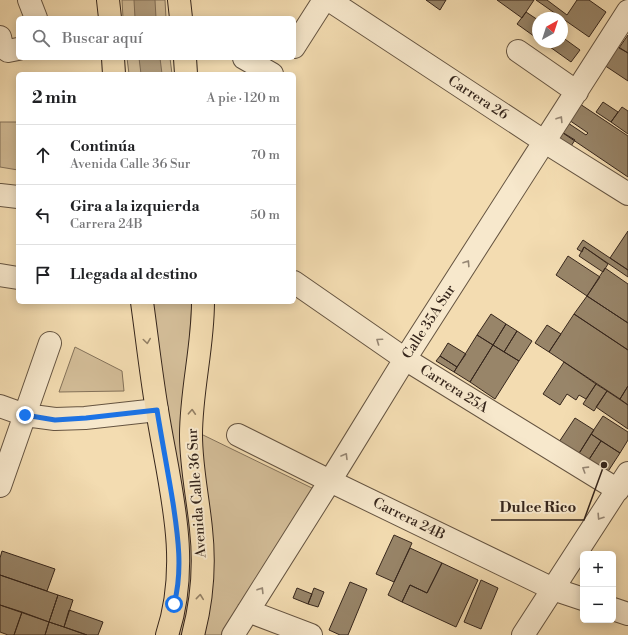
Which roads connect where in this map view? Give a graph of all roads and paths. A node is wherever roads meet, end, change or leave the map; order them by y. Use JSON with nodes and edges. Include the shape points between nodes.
{"nodes":[{"id":1,"x":29,"y":0,"type":"edge"},
{"id":2,"x":108,"y":0,"type":"edge"},
{"id":3,"x":179,"y":0,"type":"edge"},
{"id":4,"x":324,"y":0,"type":"edge"},
{"id":5,"x":329,"y":0,"type":"edge"},
{"id":6,"x":628,"y":11,"type":"edge"},
{"id":7,"x":35,"y":16,"type":"edge"},
{"id":8,"x":110,"y":16,"type":"edge"},
{"id":9,"x":181,"y":16,"type":"edge"},
{"id":10,"x":0,"y":37,"type":"edge"},
{"id":11,"x":296,"y":44,"type":"edge"},
{"id":12,"x":16,"y":49,"type":"edge"},
{"id":13,"x":518,"y":51,"type":"dead end"},
{"id":14,"x":113,"y":60,"type":"edge"},
{"id":15,"x":185,"y":60,"type":"edge"},
{"id":16,"x":248,"y":60,"type":"edge"},
{"id":17,"x":286,"y":60,"type":"edge"},
{"id":18,"x":114,"y":72,"type":"edge"},
{"id":19,"x":186,"y":72,"type":"edge"},
{"id":20,"x":268,"y":72,"type":"edge"},
{"id":21,"x":278,"y":72,"type":"edge"},
{"id":22,"x":577,"y":92,"type":"junction"},
{"id":23,"x":545,"y":142,"type":"junction"},
{"id":24,"x":628,"y":194,"type":"edge"},
{"id":25,"x":0,"y":195,"type":"edge"},
{"id":26,"x":16,"y":197,"type":"edge"},
{"id":27,"x":0,"y":275,"type":"edge"},
{"id":28,"x":16,"y":278,"type":"edge"},
{"id":29,"x":296,"y":283,"type":"edge"},
{"id":30,"x":142,"y":304,"type":"edge"},
{"id":31,"x":203,"y":304,"type":"edge"},
{"id":32,"x":50,"y":343,"type":"dead end"},
{"id":33,"x":405,"y":359,"type":"junction"},
{"id":34,"x":0,"y":406,"type":"edge"},
{"id":35,"x":157,"y":410,"type":"junction"},
{"id":36,"x":25,"y":415,"type":"junction"},
{"id":37,"x":238,"y":435,"type":"dead end"},
{"id":38,"x":330,"y":481,"type":"junction"},
{"id":39,"x":623,"y":481,"type":"edge"},
{"id":40,"x":0,"y":486,"type":"edge"},
{"id":41,"x":553,"y":588,"type":"junction"},
{"id":42,"x":580,"y":598,"type":"edge"},
{"id":43,"x":616,"y":610,"type":"edge"},
{"id":44,"x":248,"y":611,"type":"junction"},
{"id":45,"x":628,"y":614,"type":"edge"},
{"id":46,"x":167,"y":635,"type":"edge"},
{"id":47,"x":193,"y":635,"type":"edge"},
{"id":48,"x":233,"y":635,"type":"edge"},
{"id":49,"x":311,"y":635,"type":"edge"},
{"id":50,"x":523,"y":635,"type":"edge"}],
"edges":[{"from":1,"to":7,"type":"street"},
{"from":2,"to":8,"type":"main road"},
{"from":3,"to":9,"type":"main road"},
{"from":4,"to":11,"type":"street"},
{"from":5,"to":23,"type":"street","name":"Carrera 26"},
{"from":6,"to":22,"type":"street","name":"Calle 35A Sur"},
{"from":10,"to":12,"type":"street","via":[[2,46],[8,51]]},
{"from":13,"to":22,"type":"street"},
{"from":14,"to":18,"type":"main road"},
{"from":15,"to":19,"type":"main road"},
{"from":16,"to":20,"type":"street"},
{"from":17,"to":21,"type":"street"},
{"from":23,"to":22,"type":"street","name":"Calle 35A Sur","one_way":true},
{"from":23,"to":24,"type":"street","name":"Carrera 26"},
{"from":33,"to":23,"type":"street","name":"Calle 35A Sur","one_way":true},
{"from":25,"to":26,"type":"street"},
{"from":27,"to":28,"type":"street"},
{"from":33,"to":29,"type":"street","name":"Carrera 25A","one_way":true},
{"from":30,"to":35,"type":"main road","name":"Avenida Calle 36 Sur","one_way":true},
{"from":47,"to":31,"type":"main road","name":"Avenida Calle 36 Sur","one_way":true,"via":[[202,578],[202,550],[191,435]]},
{"from":32,"to":36,"type":"street"},
{"from":38,"to":33,"type":"street","name":"Calle 35A Sur","one_way":true},
{"from":39,"to":33,"type":"street","name":"Carrera 25A","one_way":true},
{"from":34,"to":36,"type":"street"},
{"from":35,"to":36,"type":"street","via":[[55,420]]},
{"from":35,"to":46,"type":"main road","name":"Avenida Calle 36 Sur","via":[[178,535],[179,556],[177,593]]},
{"from":36,"to":40,"type":"street"},
{"from":37,"to":38,"type":"street","name":"Carrera 24B"},
{"from":38,"to":41,"type":"street","name":"Carrera 24B"},
{"from":44,"to":38,"type":"street","name":"Calle 35A Sur","one_way":true},
{"from":39,"to":41,"type":"street","one_way":true},
{"from":41,"to":42,"type":"street","name":"Carrera 24B"},
{"from":41,"to":50,"type":"street"},
{"from":43,"to":45,"type":"street"},
{"from":44,"to":48,"type":"street","name":"Calle 35A Sur"},
{"from":44,"to":49,"type":"street"}]}
